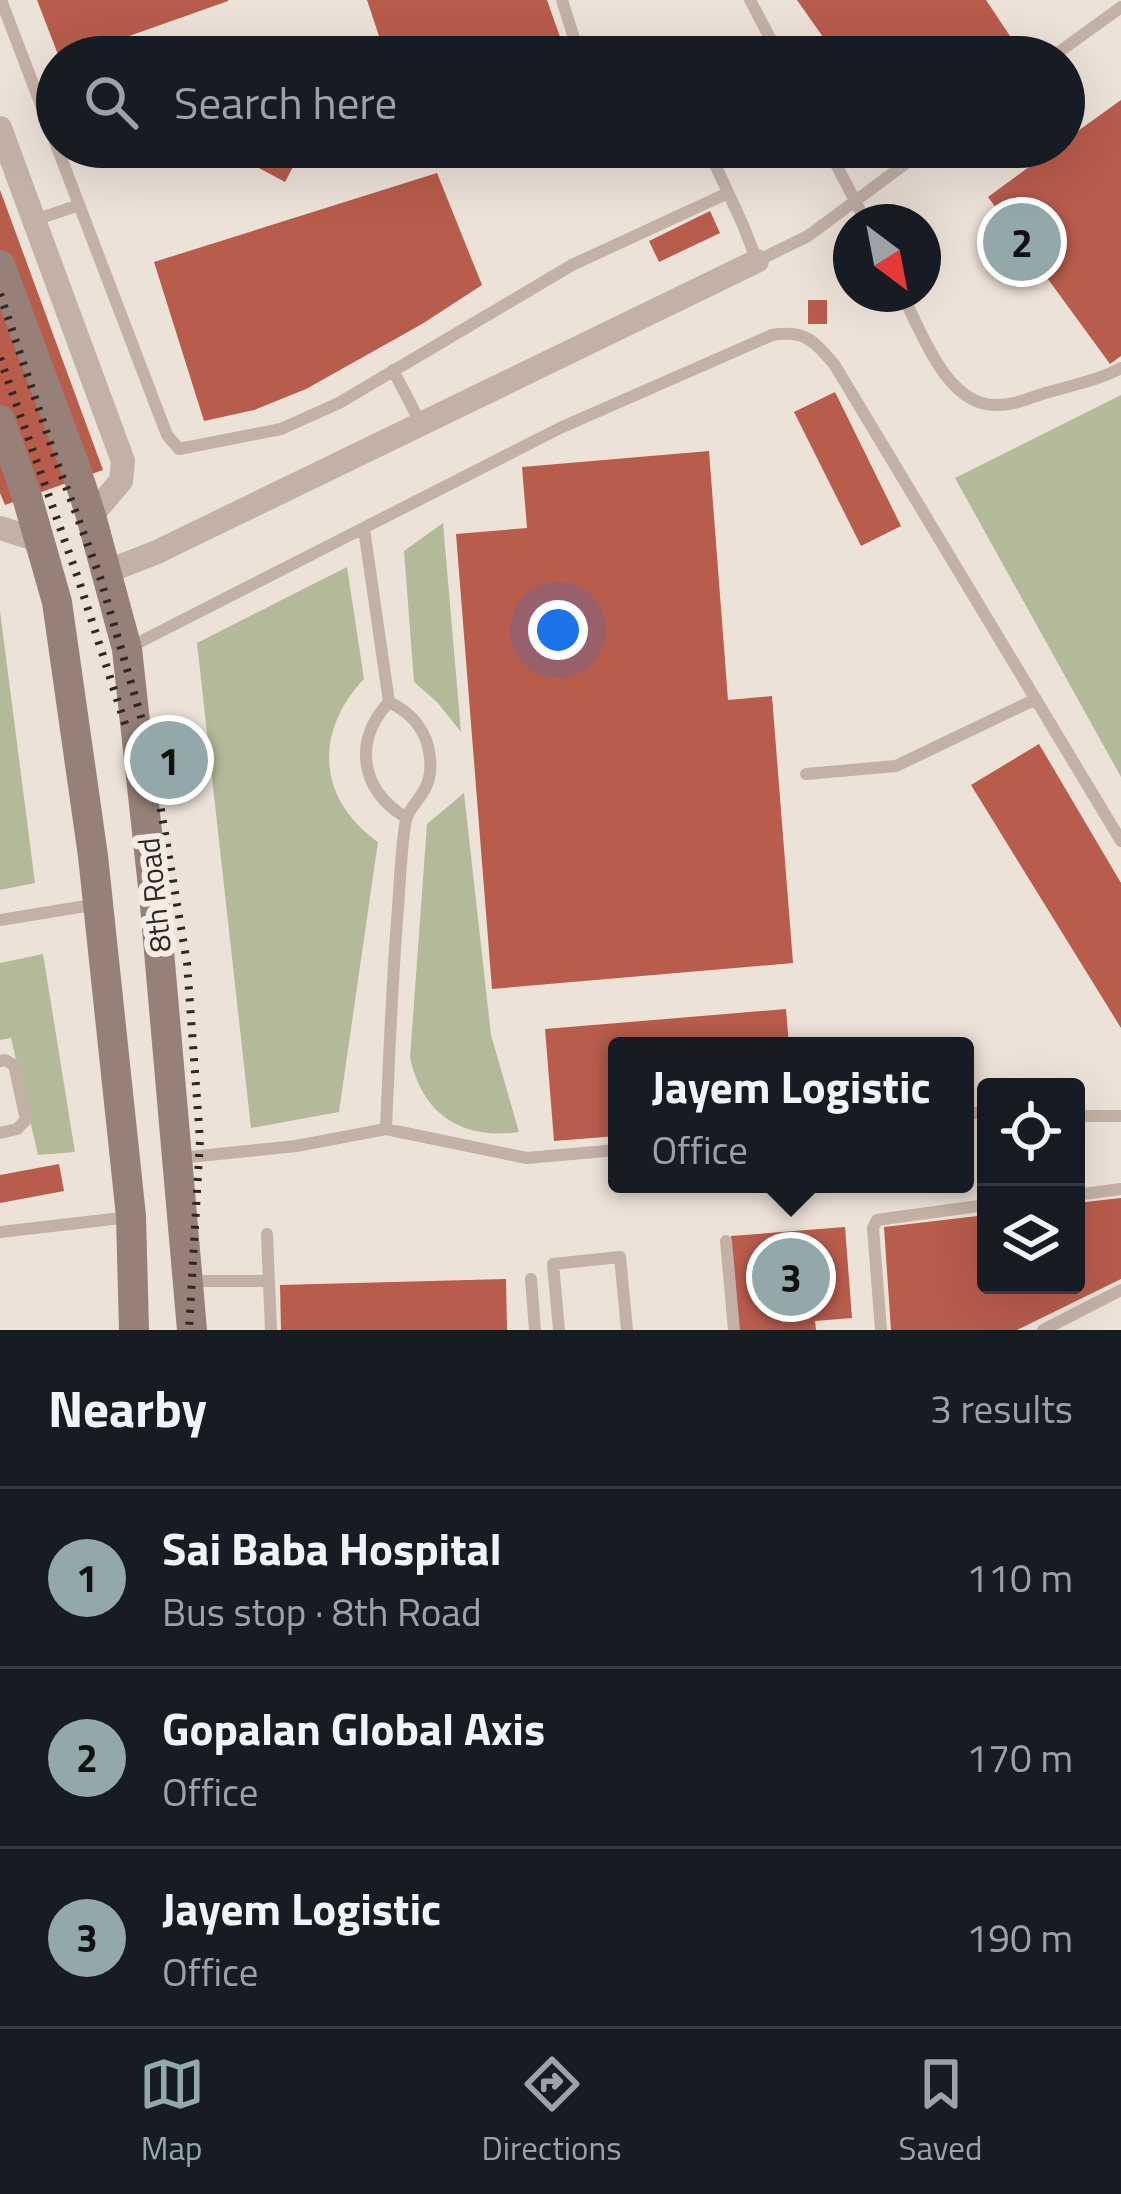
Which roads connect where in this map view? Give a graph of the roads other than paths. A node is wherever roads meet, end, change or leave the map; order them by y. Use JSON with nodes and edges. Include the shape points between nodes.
{"nodes":[{"id":1,"x":1,"y":0,"type":"edge"},
{"id":2,"x":562,"y":0,"type":"edge"},
{"id":3,"x":750,"y":0,"type":"edge"},
{"id":4,"x":1121,"y":7,"type":"edge"},
{"id":5,"x":573,"y":36,"type":"edge"},
{"id":6,"x":769,"y":36,"type":"edge"},
{"id":7,"x":1081,"y":36,"type":"edge"},
{"id":8,"x":36,"y":92,"type":"edge"},
{"id":9,"x":0,"y":128,"type":"edge"},
{"id":10,"x":65,"y":168,"type":"edge"},
{"id":11,"x":717,"y":168,"type":"edge"},
{"id":12,"x":838,"y":168,"type":"edge"},
{"id":13,"x":899,"y":168,"type":"edge"},
{"id":14,"x":728,"y":193,"type":"junction"},
{"id":15,"x":855,"y":200,"type":"junction"},
{"id":16,"x":857,"y":204,"type":"edge"},
{"id":17,"x":79,"y":205,"type":"junction"},
{"id":18,"x":34,"y":220,"type":"junction"},
{"id":19,"x":757,"y":261,"type":"junction"},
{"id":20,"x":0,"y":265,"type":"edge"},
{"id":21,"x":911,"y":312,"type":"edge"},
{"id":22,"x":1121,"y":368,"type":"edge"},
{"id":23,"x":393,"y":370,"type":"junction"},
{"id":24,"x":0,"y":420,"type":"edge"},
{"id":25,"x":420,"y":422,"type":"junction"},
{"id":26,"x":92,"y":516,"type":"junction"},
{"id":27,"x":0,"y":528,"type":"edge"},
{"id":28,"x":364,"y":529,"type":"junction"},
{"id":29,"x":38,"y":540,"type":"junction"},
{"id":30,"x":106,"y":572,"type":"junction"},
{"id":31,"x":127,"y":649,"type":"junction"},
{"id":32,"x":1036,"y":699,"type":"junction"},
{"id":33,"x":388,"y":701,"type":"junction"},
{"id":34,"x":806,"y":774,"type":"dead end"},
{"id":35,"x":405,"y":818,"type":"junction"},
{"id":36,"x":1121,"y":841,"type":"edge"},
{"id":37,"x":98,"y":904,"type":"junction"},
{"id":38,"x":0,"y":920,"type":"edge"},
{"id":39,"x":0,"y":1060,"type":"edge"},
{"id":40,"x":1121,"y":1115,"type":"edge"},
{"id":41,"x":1085,"y":1116,"type":"edge"},
{"id":42,"x":386,"y":1129,"type":"junction"},
{"id":43,"x":0,"y":1133,"type":"edge"},
{"id":44,"x":608,"y":1151,"type":"edge"},
{"id":45,"x":179,"y":1158,"type":"junction"},
{"id":46,"x":1121,"y":1189,"type":"edge"},
{"id":47,"x":1085,"y":1194,"type":"edge"},
{"id":48,"x":977,"y":1206,"type":"edge"},
{"id":49,"x":131,"y":1216,"type":"junction"},
{"id":50,"x":0,"y":1232,"type":"edge"},
{"id":51,"x":267,"y":1234,"type":"dead end"},
{"id":52,"x":726,"y":1241,"type":"dead end"},
{"id":53,"x":531,"y":1279,"type":"dead end"},
{"id":54,"x":189,"y":1281,"type":"junction"},
{"id":55,"x":269,"y":1281,"type":"junction"},
{"id":56,"x":1121,"y":1291,"type":"edge"},
{"id":57,"x":134,"y":1330,"type":"edge"},
{"id":58,"x":192,"y":1330,"type":"edge"},
{"id":59,"x":271,"y":1330,"type":"edge"},
{"id":60,"x":535,"y":1330,"type":"edge"},
{"id":61,"x":560,"y":1330,"type":"edge"},
{"id":62,"x":627,"y":1330,"type":"edge"},
{"id":63,"x":734,"y":1330,"type":"edge"},
{"id":64,"x":881,"y":1330,"type":"edge"},
{"id":65,"x":1043,"y":1330,"type":"edge"}],
"edges":[{"from":1,"to":8,"type":"lane"},
{"from":2,"to":5,"type":"lane"},
{"from":3,"to":6,"type":"lane"},
{"from":4,"to":7,"type":"lane"},
{"from":9,"to":18,"type":"street"},
{"from":10,"to":17,"type":"lane"},
{"from":11,"to":14,"type":"lane"},
{"from":12,"to":15,"type":"lane"},
{"from":13,"to":15,"type":"lane"},
{"from":14,"to":19,"type":"lane"},
{"from":14,"to":23,"type":"lane","via":[[572,265]]},
{"from":15,"to":16,"type":"lane"},
{"from":15,"to":19,"type":"lane"},
{"from":17,"to":18,"type":"lane"},
{"from":17,"to":23,"type":"lane","via":[[167,435],[179,448],[281,429]]},
{"from":18,"to":26,"type":"street","via":[[123,461],[121,481]]},
{"from":19,"to":25,"type":"street"},
{"from":20,"to":26,"type":"main road","name":"8th Road"},
{"from":21,"to":22,"type":"lane","via":[[951,383],[989,405]]},
{"from":23,"to":25,"type":"lane"},
{"from":24,"to":29,"type":"main road","name":"8th Road"},
{"from":25,"to":30,"type":"street"},
{"from":26,"to":30,"type":"main road","name":"8th Road"},
{"from":27,"to":29,"type":"street"},
{"from":28,"to":31,"type":"lane"},
{"from":28,"to":32,"type":"lane","via":[[560,428],[772,335],[806,336],[834,364]]},
{"from":28,"to":33,"type":"lane"},
{"from":29,"to":37,"type":"main road","name":"8th Road","via":[[57,602]]},
{"from":30,"to":31,"type":"main road","name":"8th Road"},
{"from":31,"to":45,"type":"main road","name":"8th Road"},
{"from":32,"to":34,"type":"lane","via":[[896,766]]},
{"from":32,"to":36,"type":"lane"},
{"from":33,"to":35,"type":"lane","via":[[368,738],[367,765],[376,790]]},
{"from":33,"to":35,"type":"lane","via":[[410,716],[429,750],[424,794]]},
{"from":35,"to":42,"type":"lane"},
{"from":37,"to":38,"type":"lane"},
{"from":37,"to":49,"type":"main road","name":"8th Road"},
{"from":39,"to":43,"type":"lane","via":[[14,1066],[26,1120]]},
{"from":40,"to":41,"type":"lane"},
{"from":42,"to":44,"type":"lane","via":[[527,1158]]},
{"from":42,"to":45,"type":"lane"},
{"from":45,"to":54,"type":"main road","name":"8th Road"},
{"from":46,"to":47,"type":"lane"},
{"from":48,"to":64,"type":"lane","via":[[877,1220]]},
{"from":49,"to":50,"type":"lane"},
{"from":49,"to":57,"type":"main road","name":"8th Road"},
{"from":51,"to":55,"type":"lane"},
{"from":52,"to":63,"type":"lane"},
{"from":53,"to":60,"type":"lane"},
{"from":54,"to":55,"type":"lane"},
{"from":54,"to":58,"type":"main road","name":"8th Road"},
{"from":55,"to":59,"type":"lane"},
{"from":56,"to":65,"type":"lane"},
{"from":61,"to":62,"type":"lane","via":[[553,1264],[620,1257]]}]}
